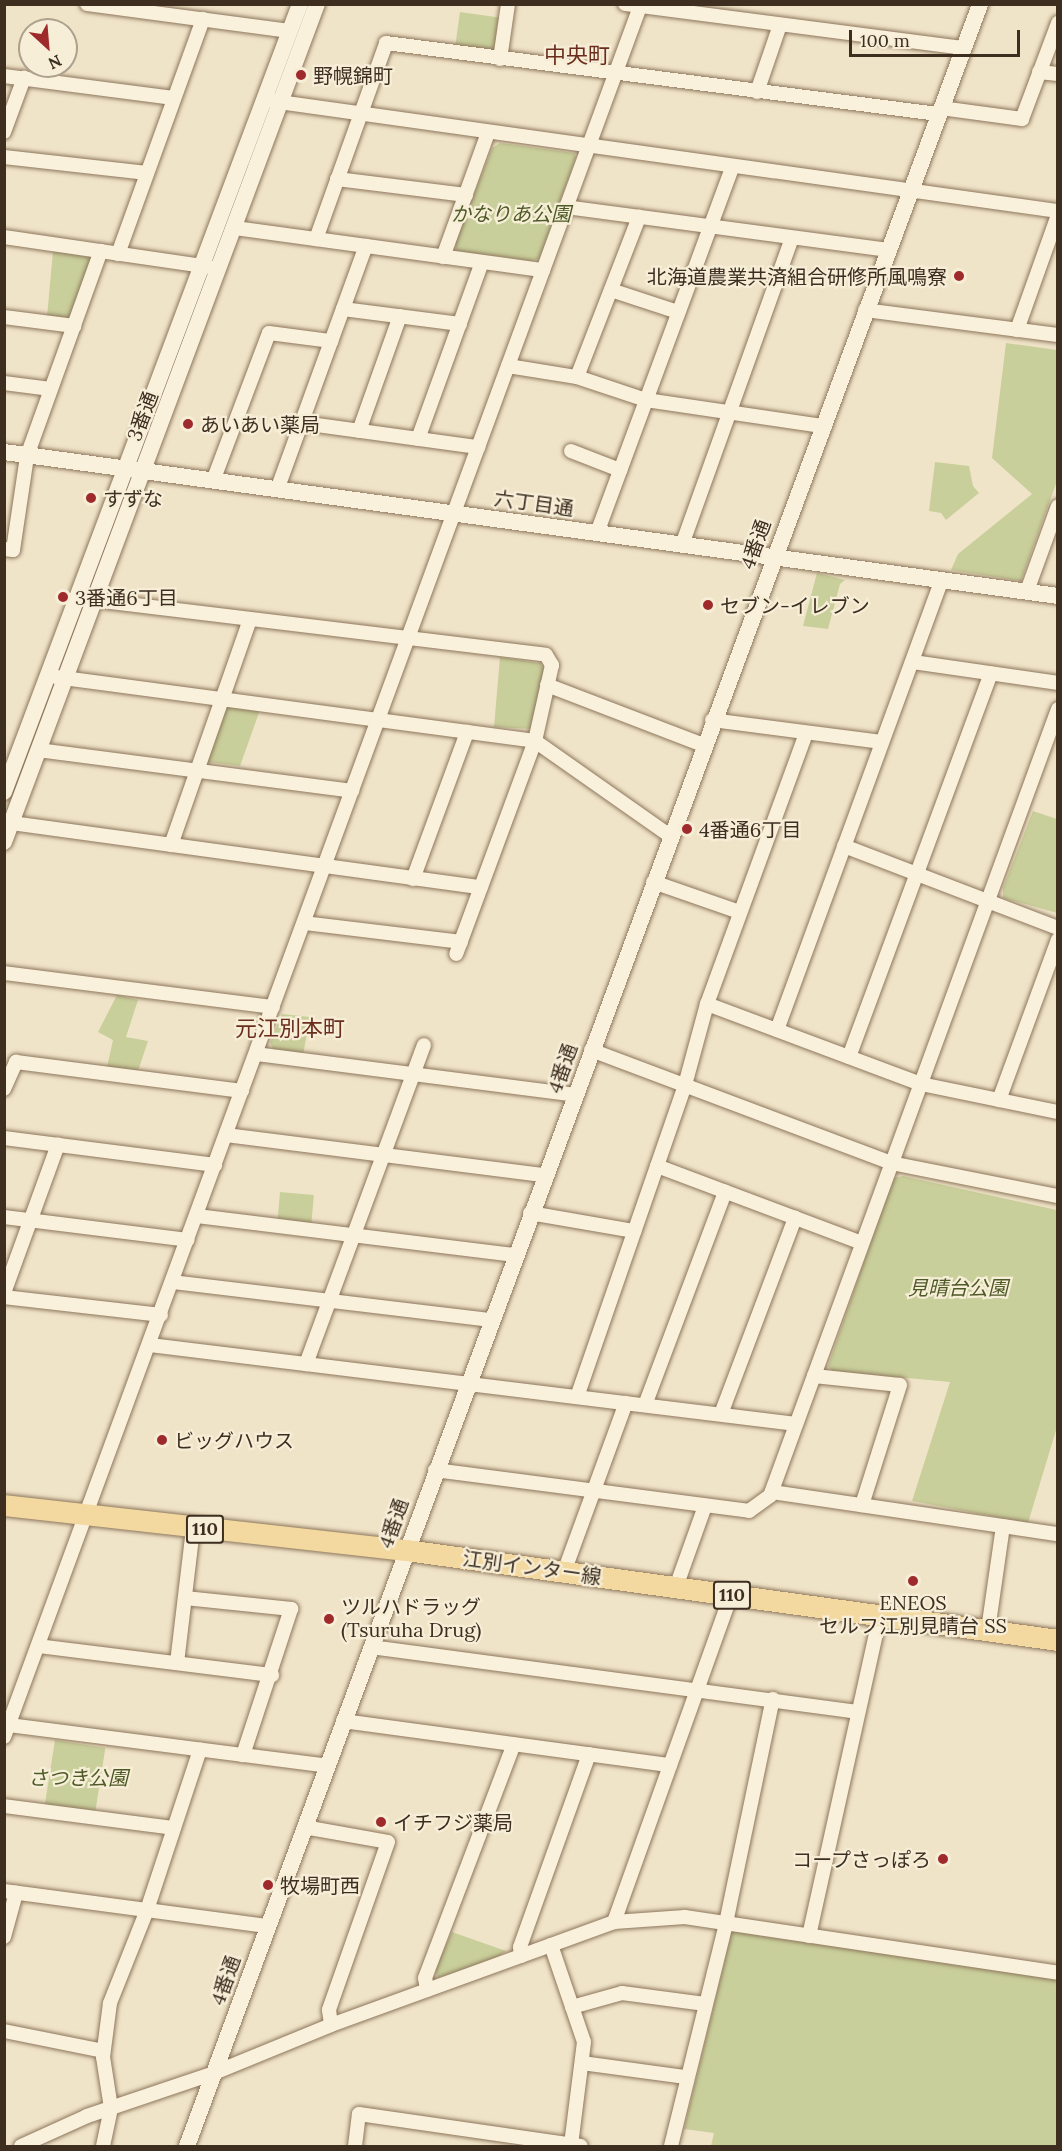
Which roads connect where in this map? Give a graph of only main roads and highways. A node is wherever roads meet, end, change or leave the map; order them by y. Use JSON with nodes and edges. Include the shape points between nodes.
{"nodes":[{"id":1,"x":4,"y":1505,"type":"edge"},
{"id":2,"x":1058,"y":1640,"type":"edge"}],
"edges":[{"from":1,"to":2,"type":"main road","name":"江別インター線","number":"110","via":[[406,1550]]}]}
